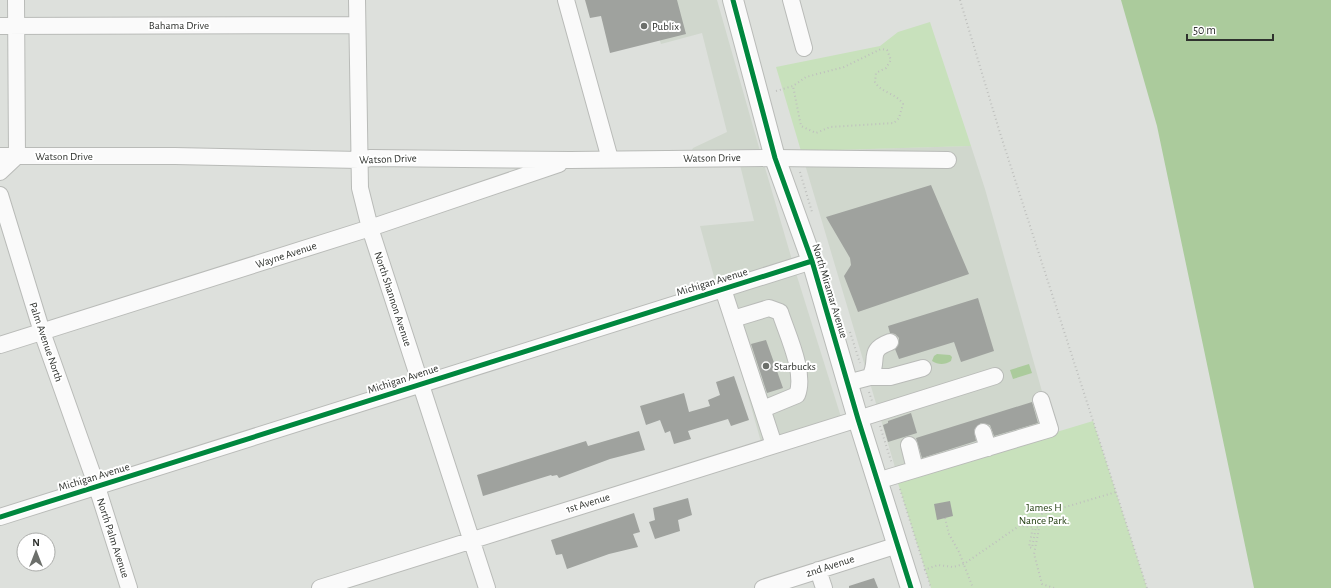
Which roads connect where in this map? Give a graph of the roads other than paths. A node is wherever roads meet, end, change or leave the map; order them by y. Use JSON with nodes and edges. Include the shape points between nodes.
{"nodes":[{"id":1,"x":16,"y":0,"type":"edge"},
{"id":2,"x":357,"y":0,"type":"edge"},
{"id":3,"x":566,"y":0,"type":"edge"},
{"id":4,"x":733,"y":0,"type":"edge"},
{"id":5,"x":791,"y":0,"type":"edge"},
{"id":6,"x":357,"y":24,"type":"junction"},
{"id":7,"x":0,"y":26,"type":"edge"},
{"id":8,"x":16,"y":26,"type":"junction"},
{"id":9,"x":804,"y":48,"type":"dead end"},
{"id":10,"x":0,"y":156,"type":"edge"},
{"id":11,"x":17,"y":156,"type":"junction"},
{"id":12,"x":776,"y":158,"type":"junction"},
{"id":13,"x":359,"y":160,"type":"junction"},
{"id":14,"x":570,"y":160,"type":"junction"},
{"id":15,"x":610,"y":160,"type":"junction"},
{"id":16,"x":948,"y":160,"type":"dead end"},
{"id":17,"x":0,"y":172,"type":"edge"},
{"id":18,"x":0,"y":195,"type":"edge"},
{"id":19,"x":370,"y":228,"type":"junction"},
{"id":20,"x":812,"y":261,"type":"junction"},
{"id":21,"x":723,"y":289,"type":"junction"},
{"id":22,"x":733,"y":319,"type":"junction"},
{"id":23,"x":42,"y":332,"type":"junction"},
{"id":24,"x":890,"y":342,"type":"dead end"},
{"id":25,"x":0,"y":345,"type":"edge"},
{"id":26,"x":923,"y":368,"type":"dead end"},
{"id":27,"x":995,"y":376,"type":"dead end"},
{"id":28,"x":870,"y":377,"type":"junction"},
{"id":29,"x":847,"y":383,"type":"junction"},
{"id":30,"x":422,"y":384,"type":"junction"},
{"id":31,"x":1041,"y":400,"type":"dead end"},
{"id":32,"x":763,"y":409,"type":"junction"},
{"id":33,"x":858,"y":419,"type":"junction"},
{"id":34,"x":983,"y":432,"type":"dead end"},
{"id":35,"x":774,"y":445,"type":"junction"},
{"id":36,"x":909,"y":445,"type":"dead end"},
{"id":37,"x":988,"y":448,"type":"junction"},
{"id":38,"x":915,"y":470,"type":"junction"},
{"id":39,"x":877,"y":481,"type":"junction"},
{"id":40,"x":97,"y":487,"type":"junction"},
{"id":41,"x":0,"y":517,"type":"edge"},
{"id":42,"x":472,"y":539,"type":"junction"},
{"id":43,"x":898,"y":545,"type":"junction"},
{"id":44,"x":818,"y":570,"type":"junction"},
{"id":45,"x":909,"y":582,"type":"edge"},
{"id":46,"x":129,"y":588,"type":"edge"},
{"id":47,"x":320,"y":588,"type":"edge"},
{"id":48,"x":487,"y":588,"type":"edge"},
{"id":49,"x":763,"y":588,"type":"edge"},
{"id":50,"x":824,"y":588,"type":"edge"}],
"edges":[{"from":1,"to":8,"type":"street"},
{"from":2,"to":6,"type":"street","name":"North Shannon Avenue"},
{"from":3,"to":15,"type":"street"},
{"from":4,"to":12,"type":"main road","name":"North Miramar Avenue"},
{"from":5,"to":9,"type":"street"},
{"from":6,"to":8,"type":"street","name":"Bahama Drive"},
{"from":6,"to":13,"type":"street","name":"North Shannon Avenue"},
{"from":7,"to":8,"type":"street","name":"Bahama Drive"},
{"from":8,"to":11,"type":"street"},
{"from":10,"to":11,"type":"street","name":"Watson Drive"},
{"from":11,"to":13,"type":"street","name":"Watson Drive"},
{"from":11,"to":17,"type":"street"},
{"from":12,"to":15,"type":"street","name":"Watson Drive"},
{"from":12,"to":16,"type":"street","name":"Watson Drive"},
{"from":12,"to":20,"type":"main road","name":"North Miramar Avenue"},
{"from":13,"to":14,"type":"street","name":"Watson Drive"},
{"from":13,"to":19,"type":"street","name":"North Shannon Avenue","via":[[360,188]]},
{"from":14,"to":15,"type":"street","name":"Watson Drive"},
{"from":14,"to":19,"type":"street","name":"Wayne Avenue"},
{"from":18,"to":23,"type":"street","name":"Palm Avenue North"},
{"from":19,"to":23,"type":"street","name":"Wayne Avenue"},
{"from":19,"to":30,"type":"street","name":"North Shannon Avenue"},
{"from":20,"to":21,"type":"street","name":"Michigan Avenue"},
{"from":20,"to":29,"type":"main road","name":"North Miramar Avenue"},
{"from":21,"to":22,"type":"street"},
{"from":21,"to":30,"type":"street","name":"Michigan Avenue"},
{"from":22,"to":32,"type":"street"},
{"from":22,"to":32,"type":"street","via":[[768,308],[780,312],[794,352],[800,388],[797,395]]},
{"from":23,"to":25,"type":"street","name":"Wayne Avenue"},
{"from":23,"to":40,"type":"street","name":"Palm Avenue North"},
{"from":24,"to":28,"type":"street","via":[[878,347]]},
{"from":26,"to":28,"type":"street","via":[[890,377]]},
{"from":27,"to":33,"type":"street","name":"1st Avenue"},
{"from":28,"to":29,"type":"street"},
{"from":29,"to":33,"type":"main road","name":"North Miramar Avenue"},
{"from":30,"to":40,"type":"street","name":"Michigan Avenue"},
{"from":30,"to":42,"type":"street","name":"North Shannon Avenue"},
{"from":31,"to":37,"type":"street","via":[[1050,429]]},
{"from":32,"to":35,"type":"street"},
{"from":33,"to":35,"type":"street","name":"1st Avenue"},
{"from":33,"to":39,"type":"main road","name":"North Miramar Avenue"},
{"from":34,"to":37,"type":"street"},
{"from":35,"to":42,"type":"street","name":"1st Avenue"},
{"from":36,"to":38,"type":"street"},
{"from":37,"to":38,"type":"street"},
{"from":38,"to":39,"type":"street"},
{"from":39,"to":43,"type":"main road","name":"North Miramar Avenue"},
{"from":40,"to":41,"type":"street","name":"Michigan Avenue"},
{"from":40,"to":46,"type":"street","name":"North Palm Avenue"},
{"from":42,"to":47,"type":"street","name":"1st Avenue"},
{"from":42,"to":48,"type":"street","name":"North Shannon Avenue"},
{"from":43,"to":44,"type":"street","name":"2nd Avenue"},
{"from":43,"to":45,"type":"main road","name":"North Miramar Avenue"},
{"from":44,"to":49,"type":"street","name":"2nd Avenue"},
{"from":44,"to":50,"type":"street"}]}
